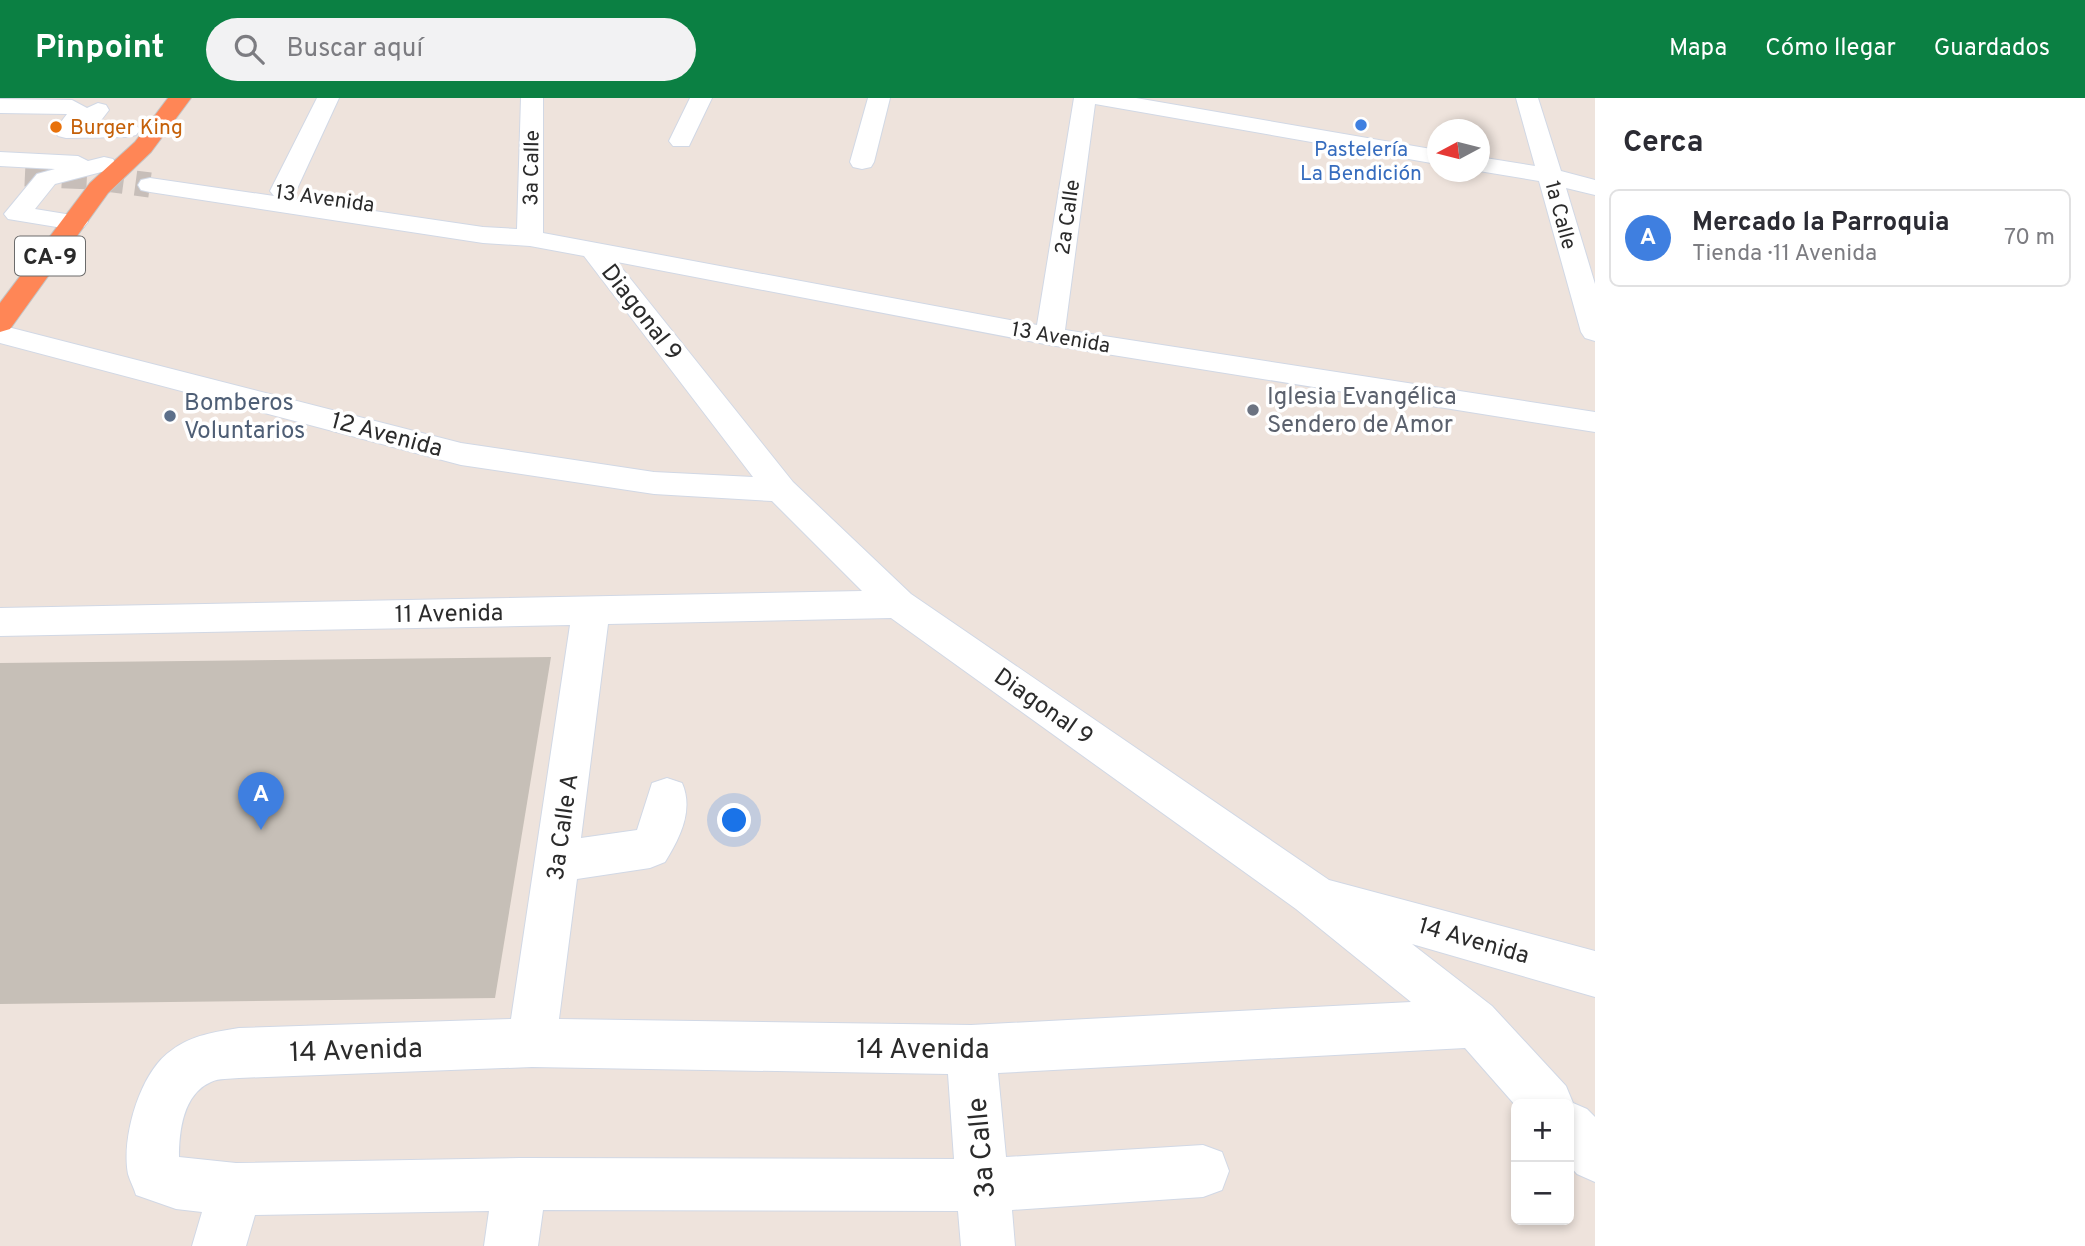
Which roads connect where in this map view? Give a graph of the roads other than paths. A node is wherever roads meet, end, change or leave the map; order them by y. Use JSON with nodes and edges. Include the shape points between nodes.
{"nodes":[{"id":1,"x":153,"y":98,"type":"edge"},
{"id":2,"x":180,"y":98,"type":"edge"},
{"id":3,"x":328,"y":98,"type":"edge"},
{"id":4,"x":532,"y":98,"type":"edge"},
{"id":5,"x":701,"y":98,"type":"edge"},
{"id":6,"x":879,"y":98,"type":"edge"},
{"id":7,"x":1084,"y":98,"type":"edge"},
{"id":8,"x":1097,"y":98,"type":"edge"},
{"id":9,"x":1527,"y":98,"type":"edge"},
{"id":10,"x":0,"y":106,"type":"edge"},
{"id":11,"x":101,"y":106,"type":"dead end"},
{"id":12,"x":80,"y":130,"type":"junction"},
{"id":13,"x":136,"y":138,"type":"junction"},
{"id":14,"x":681,"y":141,"type":"dead end"},
{"id":15,"x":1427,"y":155,"type":"edge"},
{"id":16,"x":0,"y":159,"type":"edge"},
{"id":17,"x":53,"y":162,"type":"junction"},
{"id":18,"x":862,"y":162,"type":"dead end"},
{"id":19,"x":1490,"y":166,"type":"edge"},
{"id":20,"x":0,"y":173,"type":"edge"},
{"id":21,"x":102,"y":176,"type":"junction"},
{"id":22,"x":1550,"y":176,"type":"junction"},
{"id":23,"x":150,"y":185,"type":"tunnel mouth"},
{"id":24,"x":28,"y":186,"type":"junction"},
{"id":25,"x":1595,"y":188,"type":"edge"},
{"id":26,"x":283,"y":191,"type":"junction"},
{"id":27,"x":0,"y":197,"type":"edge"},
{"id":28,"x":70,"y":229,"type":"junction"},
{"id":29,"x":0,"y":236,"type":"edge"},
{"id":30,"x":530,"y":238,"type":"junction"},
{"id":31,"x":594,"y":251,"type":"junction"},
{"id":32,"x":679,"y":266,"type":"junction"},
{"id":33,"x":642,"y":312,"type":"junction"},
{"id":34,"x":0,"y":323,"type":"edge"},
{"id":35,"x":1595,"y":332,"type":"edge"},
{"id":36,"x":0,"y":334,"type":"edge"},
{"id":37,"x":1050,"y":336,"type":"junction"},
{"id":38,"x":1595,"y":422,"type":"edge"},
{"id":39,"x":782,"y":490,"type":"junction"},
{"id":40,"x":898,"y":604,"type":"junction"},
{"id":41,"x":591,"y":610,"type":"junction"},
{"id":42,"x":0,"y":622,"type":"edge"},
{"id":43,"x":667,"y":796,"type":"dead end"},
{"id":44,"x":557,"y":862,"type":"junction"},
{"id":45,"x":1312,"y":894,"type":"junction"},
{"id":46,"x":1595,"y":974,"type":"edge"},
{"id":47,"x":1475,"y":1023,"type":"junction"},
{"id":48,"x":532,"y":1043,"type":"junction"},
{"id":49,"x":971,"y":1050,"type":"junction"},
{"id":50,"x":1543,"y":1099,"type":"edge"},
{"id":51,"x":1574,"y":1133,"type":"edge"},
{"id":52,"x":1595,"y":1156,"type":"edge"},
{"id":53,"x":1203,"y":1171,"type":"dead end"},
{"id":54,"x":520,"y":1184,"type":"junction"},
{"id":55,"x":983,"y":1185,"type":"junction"},
{"id":56,"x":236,"y":1189,"type":"junction"},
{"id":57,"x":219,"y":1246,"type":"edge"},
{"id":58,"x":511,"y":1246,"type":"edge"},
{"id":59,"x":988,"y":1246,"type":"edge"}],
"edges":[{"from":1,"to":13,"type":"highway","number":"CA-9"},
{"from":2,"to":13,"type":"highway","number":"CA-9"},
{"from":3,"to":26,"type":"street"},
{"from":4,"to":30,"type":"street","name":"3a Calle"},
{"from":5,"to":14,"type":"street"},
{"from":6,"to":18,"type":"street"},
{"from":7,"to":37,"type":"street","name":"2a Calle"},
{"from":8,"to":15,"type":"street"},
{"from":9,"to":22,"type":"street","name":"1a Calle"},
{"from":10,"to":12,"type":"street","via":[[72,107],[78,116],[66,131]]},
{"from":11,"to":12,"type":"street"},
{"from":12,"to":13,"type":"street"},
{"from":12,"to":17,"type":"street"},
{"from":13,"to":21,"type":"highway","number":"CA-9"},
{"from":13,"to":26,"type":"street","name":"13 Avenida","via":[[143,170]]},
{"from":16,"to":17,"type":"street"},
{"from":17,"to":21,"type":"street"},
{"from":19,"to":22,"type":"street"},
{"from":20,"to":24,"type":"street"},
{"from":21,"to":24,"type":"street","via":[[46,179]]},
{"from":21,"to":28,"type":"highway","number":"CA-9"},
{"from":22,"to":25,"type":"street"},
{"from":22,"to":35,"type":"street","name":"1a Calle"},
{"from":23,"to":30,"type":"street","name":"13 Avenida","via":[[483,235]]},
{"from":24,"to":27,"type":"street"},
{"from":24,"to":28,"type":"street","via":[[17,214]]},
{"from":26,"to":30,"type":"street","name":"13 Avenida","via":[[484,221]]},
{"from":28,"to":29,"type":"street"},
{"from":28,"to":34,"type":"highway","number":"CA-9"},
{"from":30,"to":31,"type":"street","name":"13 Avenida"},
{"from":31,"to":32,"type":"street","name":"13 Avenida"},
{"from":31,"to":33,"type":"street","name":"Diagonal 9"},
{"from":32,"to":33,"type":"street","via":[[657,272],[642,284],[638,298]]},
{"from":32,"to":37,"type":"street","name":"13 Avenida"},
{"from":33,"to":39,"type":"street","name":"Diagonal 9"},
{"from":36,"to":39,"type":"street","name":"12 Avenida","via":[[461,454],[654,483]]},
{"from":37,"to":38,"type":"street","name":"13 Avenida"},
{"from":39,"to":40,"type":"street","name":"Diagonal 9"},
{"from":40,"to":41,"type":"street","name":"11 Avenida"},
{"from":40,"to":45,"type":"street","name":"Diagonal 9"},
{"from":41,"to":42,"type":"street","name":"11 Avenida"},
{"from":41,"to":44,"type":"street","name":"3a Calle A"},
{"from":43,"to":44,"type":"street","via":[[661,831],[650,848]]},
{"from":44,"to":48,"type":"street","name":"3a Calle A"},
{"from":45,"to":46,"type":"street","name":"14 Avenida"},
{"from":45,"to":47,"type":"street","name":"Diagonal 9"},
{"from":47,"to":49,"type":"street","name":"14 Avenida"},
{"from":47,"to":50,"type":"street","name":"Diagonal 9"},
{"from":48,"to":49,"type":"street","name":"14 Avenida"},
{"from":48,"to":56,"type":"street","name":"14 Avenida","via":[[239,1053],[200,1060],[170,1085],[157,1117],[152,1160],[155,1176],[176,1183]]},
{"from":49,"to":55,"type":"street","name":"3a Calle"},
{"from":51,"to":52,"type":"street"},
{"from":53,"to":55,"type":"street","name":"14 Avenida"},
{"from":54,"to":55,"type":"street","name":"14 Avenida"},
{"from":54,"to":56,"type":"street","name":"14 Avenida"},
{"from":54,"to":58,"type":"street"},
{"from":55,"to":59,"type":"street","name":"3a Calle"},
{"from":56,"to":57,"type":"street"}]}
